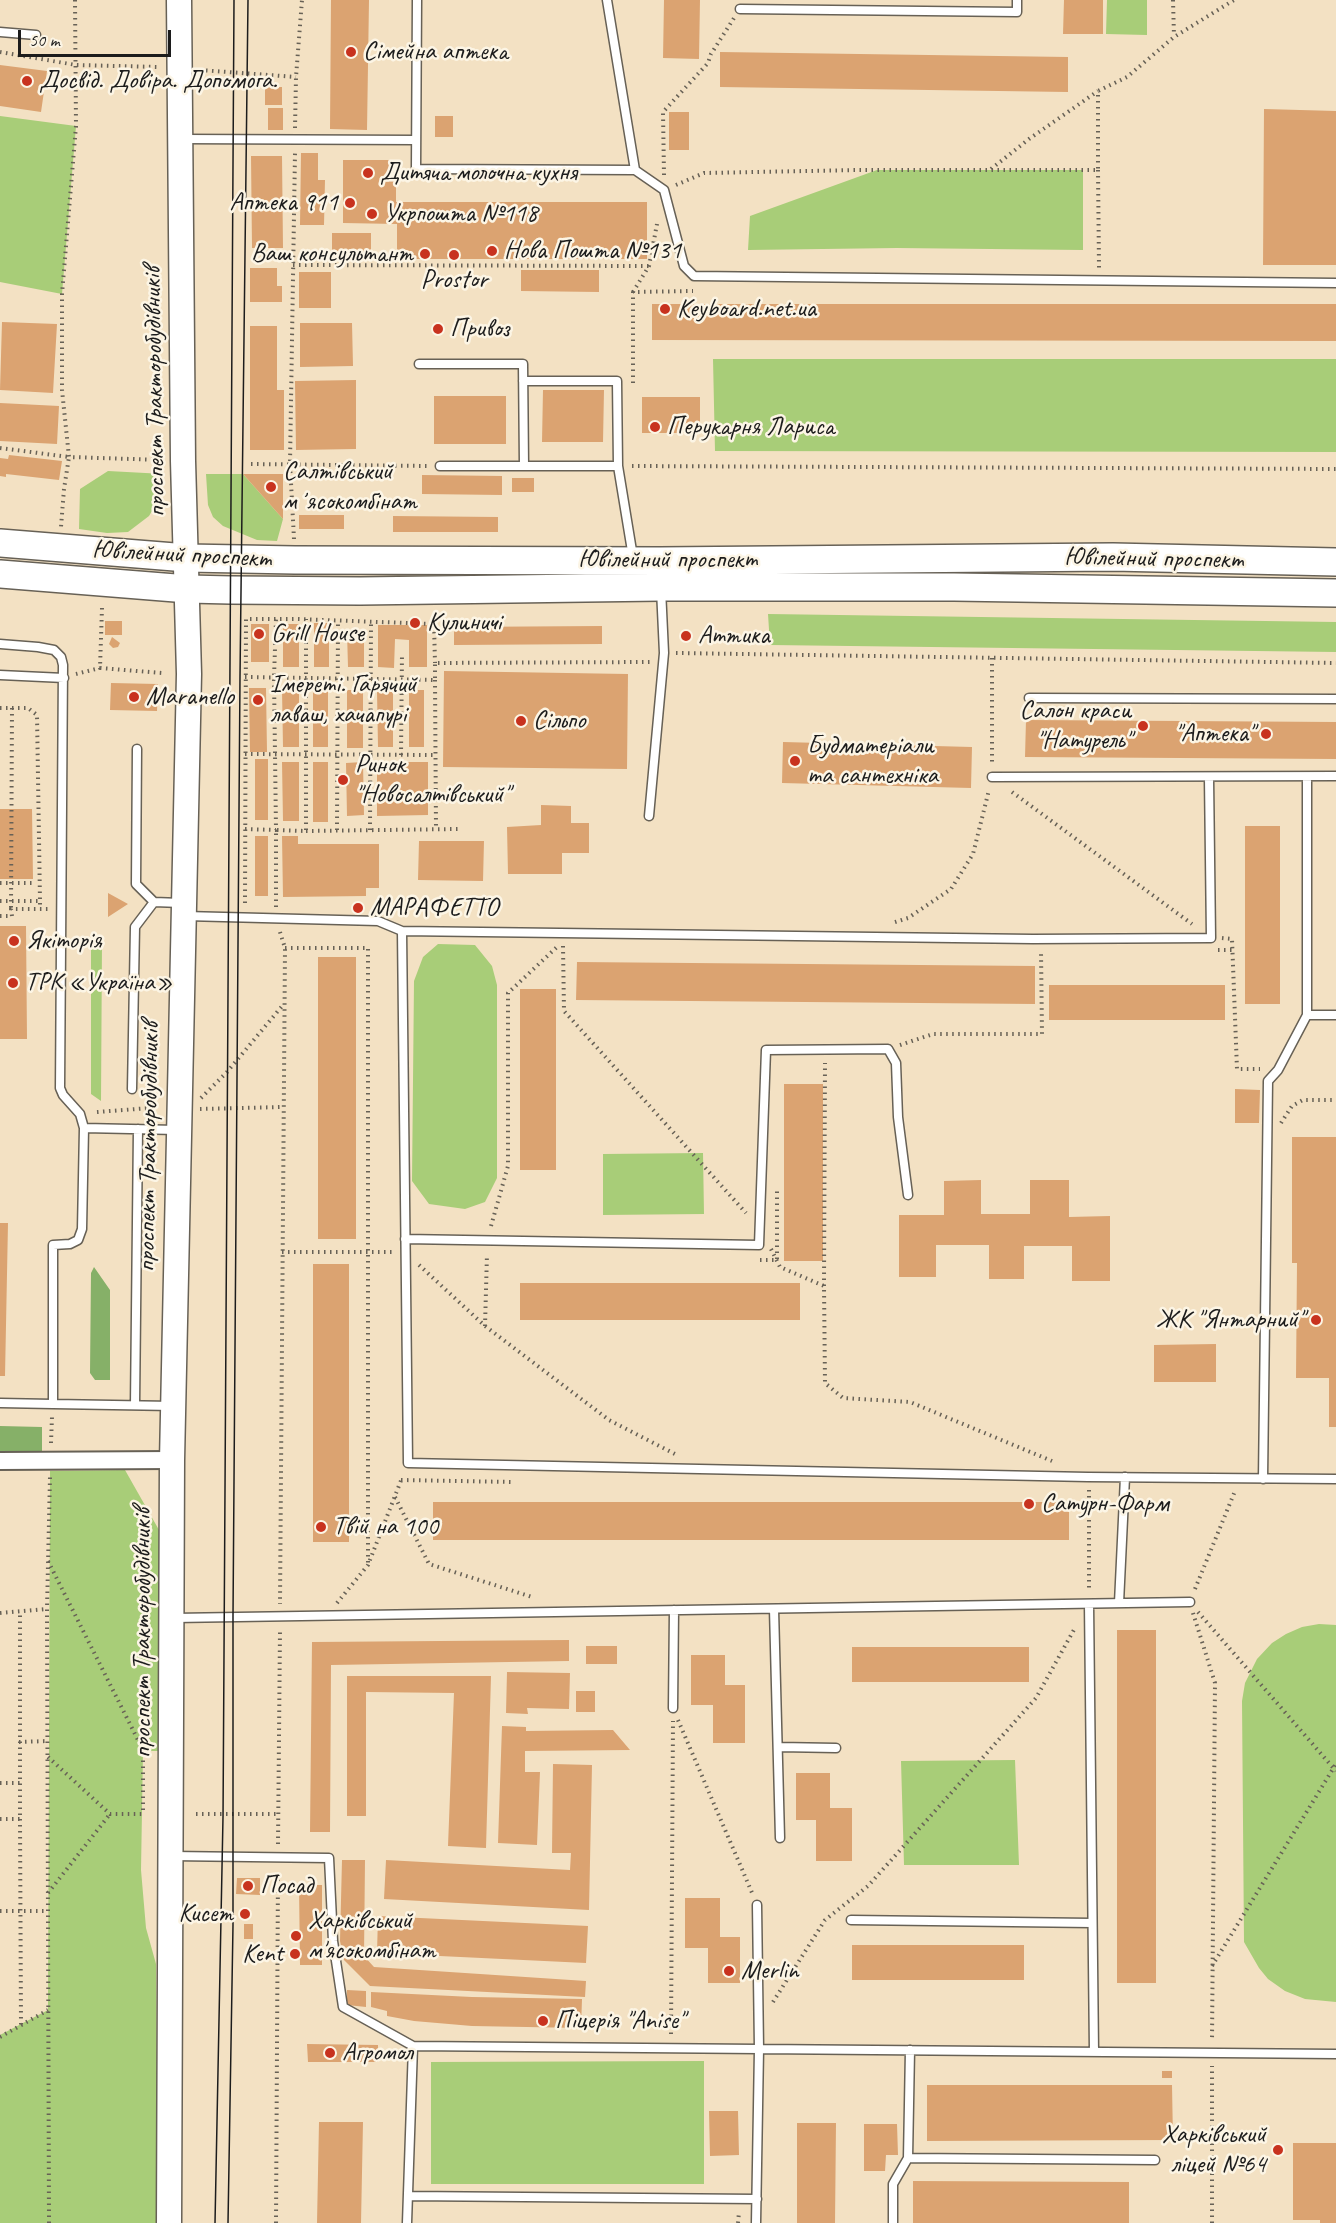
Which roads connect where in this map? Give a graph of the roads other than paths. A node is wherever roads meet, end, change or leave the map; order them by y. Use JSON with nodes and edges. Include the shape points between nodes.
{"nodes":[{"id":1,"x":179,"y":0,"type":"edge"},
{"id":2,"x":417,"y":0,"type":"edge"},
{"id":3,"x":607,"y":0,"type":"edge"},
{"id":4,"x":1017,"y":0,"type":"edge"},
{"id":5,"x":740,"y":9,"type":"road end"},
{"id":6,"x":0,"y":32,"type":"edge"},
{"id":7,"x":36,"y":35,"type":"dead end"},
{"id":8,"x":181,"y":139,"type":"junction"},
{"id":9,"x":416,"y":140,"type":"junction"},
{"id":10,"x":635,"y":170,"type":"junction"},
{"id":11,"x":1336,"y":284,"type":"edge"},
{"id":12,"x":419,"y":364,"type":"dead end"},
{"id":13,"x":523,"y":381,"type":"junction"},
{"id":14,"x":440,"y":466,"type":"road end"},
{"id":15,"x":524,"y":466,"type":"junction"},
{"id":16,"x":618,"y":466,"type":"junction"},
{"id":17,"x":0,"y":543,"type":"edge"},
{"id":18,"x":187,"y":558,"type":"junction"},
{"id":19,"x":633,"y":561,"type":"junction"},
{"id":20,"x":1336,"y":562,"type":"edge"},
{"id":21,"x":0,"y":574,"type":"edge"},
{"id":22,"x":661,"y":574,"type":"junction"},
{"id":23,"x":188,"y":589,"type":"junction"},
{"id":24,"x":1336,"y":593,"type":"edge"},
{"id":25,"x":0,"y":644,"type":"edge"},
{"id":26,"x":0,"y":675,"type":"edge"},
{"id":27,"x":64,"y":678,"type":"junction"},
{"id":28,"x":1029,"y":698,"type":"dead end"},
{"id":29,"x":1336,"y":699,"type":"edge"},
{"id":30,"x":137,"y":749,"type":"dead end"},
{"id":31,"x":1336,"y":776,"type":"edge"},
{"id":32,"x":992,"y":777,"type":"road end"},
{"id":33,"x":1307,"y":777,"type":"junction"},
{"id":34,"x":1209,"y":778,"type":"junction"},
{"id":35,"x":649,"y":816,"type":"dead end"},
{"id":36,"x":154,"y":902,"type":"junction"},
{"id":37,"x":182,"y":909,"type":"junction"},
{"id":38,"x":402,"y":931,"type":"junction"},
{"id":39,"x":1307,"y":1015,"type":"junction"},
{"id":40,"x":1336,"y":1015,"type":"edge"},
{"id":41,"x":132,"y":1089,"type":"dead end"},
{"id":42,"x":184,"y":1120,"type":"junction"},
{"id":43,"x":84,"y":1128,"type":"junction"},
{"id":44,"x":138,"y":1129,"type":"junction"},
{"id":45,"x":908,"y":1195,"type":"dead end"},
{"id":46,"x":405,"y":1239,"type":"junction"},
{"id":47,"x":0,"y":1403,"type":"edge"},
{"id":48,"x":53,"y":1404,"type":"junction"},
{"id":49,"x":135,"y":1405,"type":"junction"},
{"id":50,"x":173,"y":1406,"type":"junction"},
{"id":51,"x":172,"y":1460,"type":"junction"},
{"id":52,"x":0,"y":1461,"type":"edge"},
{"id":53,"x":1125,"y":1477,"type":"junction"},
{"id":54,"x":1263,"y":1479,"type":"junction"},
{"id":55,"x":1336,"y":1479,"type":"edge"},
{"id":56,"x":1190,"y":1602,"type":"road end"},
{"id":57,"x":1089,"y":1604,"type":"junction"},
{"id":58,"x":1119,"y":1604,"type":"junction"},
{"id":59,"x":774,"y":1609,"type":"junction"},
{"id":60,"x":674,"y":1610,"type":"junction"},
{"id":61,"x":171,"y":1618,"type":"junction"},
{"id":62,"x":673,"y":1708,"type":"road end"},
{"id":63,"x":779,"y":1747,"type":"junction"},
{"id":64,"x":836,"y":1748,"type":"dead end"},
{"id":65,"x":780,"y":1838,"type":"dead end"},
{"id":66,"x":171,"y":1856,"type":"junction"},
{"id":67,"x":757,"y":1905,"type":"road end"},
{"id":68,"x":851,"y":1920,"type":"dead end"},
{"id":69,"x":1092,"y":1923,"type":"junction"},
{"id":70,"x":413,"y":2046,"type":"junction"},
{"id":71,"x":759,"y":2049,"type":"junction"},
{"id":72,"x":910,"y":2050,"type":"junction"},
{"id":73,"x":1094,"y":2052,"type":"junction"},
{"id":74,"x":1336,"y":2054,"type":"edge"},
{"id":75,"x":908,"y":2158,"type":"junction"},
{"id":76,"x":1155,"y":2160,"type":"dead end"},
{"id":77,"x":408,"y":2196,"type":"junction"},
{"id":78,"x":757,"y":2199,"type":"junction"},
{"id":79,"x":169,"y":2223,"type":"edge"},
{"id":80,"x":407,"y":2223,"type":"edge"},
{"id":81,"x":756,"y":2223,"type":"edge"},
{"id":82,"x":893,"y":2223,"type":"edge"}],
"edges":[{"from":1,"to":8,"type":"main road","name":"проспект Тракторобудівників"},
{"from":2,"to":9,"type":"lane"},
{"from":3,"to":10,"type":"lane"},
{"from":4,"to":5,"type":"lane","via":[[1017,12]]},
{"from":6,"to":7,"type":"lane"},
{"from":8,"to":9,"type":"lane"},
{"from":8,"to":18,"type":"main road","name":"проспект Тракторобудівників"},
{"from":9,"to":10,"type":"lane","via":[[416,169]]},
{"from":10,"to":11,"type":"lane","via":[[664,190],[684,266],[694,276]]},
{"from":12,"to":13,"type":"lane","via":[[523,364]]},
{"from":13,"to":15,"type":"lane"},
{"from":13,"to":16,"type":"lane","via":[[617,381]]},
{"from":14,"to":15,"type":"lane"},
{"from":15,"to":16,"type":"lane"},
{"from":16,"to":19,"type":"lane"},
{"from":17,"to":18,"type":"main road","name":"Ювілейний проспект"},
{"from":18,"to":19,"type":"main road","name":"Ювілейний проспект"},
{"from":18,"to":23,"type":"main road","name":"проспект Тракторобудівників"},
{"from":19,"to":22,"type":"main road","name":"Ювілейний проспект"},
{"from":20,"to":22,"type":"main road","name":"Ювілейний проспект","via":[[1113,557]]},
{"from":21,"to":23,"type":"main road","name":"Ювілейний проспект"},
{"from":22,"to":23,"type":"main road","name":"Ювілейний проспект","via":[[360,591]]},
{"from":22,"to":24,"type":"main road","name":"Ювілейний проспект","via":[[954,587]]},
{"from":22,"to":35,"type":"lane","via":[[664,653]]},
{"from":23,"to":37,"type":"main road","name":"проспект Тракторобудівників","via":[[189,701]]},
{"from":25,"to":27,"type":"lane","via":[[54,650],[61,657]]},
{"from":26,"to":27,"type":"lane"},
{"from":27,"to":43,"type":"lane","via":[[59,1079],[63,1095],[80,1114]]},
{"from":28,"to":29,"type":"lane"},
{"from":30,"to":36,"type":"lane","via":[[136,884]]},
{"from":31,"to":33,"type":"lane"},
{"from":32,"to":34,"type":"lane"},
{"from":33,"to":34,"type":"lane"},
{"from":33,"to":39,"type":"lane"},
{"from":34,"to":38,"type":"lane","via":[[1210,938]]},
{"from":36,"to":37,"type":"lane"},
{"from":36,"to":41,"type":"lane","via":[[135,927]]},
{"from":37,"to":38,"type":"lane","via":[[275,918],[378,921]]},
{"from":37,"to":42,"type":"main road","name":"проспект Тракторобудівників"},
{"from":38,"to":46,"type":"lane"},
{"from":39,"to":40,"type":"lane"},
{"from":39,"to":54,"type":"lane","via":[[1278,1070],[1268,1081]]},
{"from":42,"to":44,"type":"lane"},
{"from":42,"to":50,"type":"main road","name":"проспект Тракторобудівників"},
{"from":43,"to":44,"type":"lane"},
{"from":43,"to":48,"type":"lane","via":[[82,1229],[78,1240],[53,1245]]},
{"from":44,"to":49,"type":"lane"},
{"from":45,"to":46,"type":"lane","via":[[896,1063],[888,1049],[766,1050],[759,1245]]},
{"from":46,"to":53,"type":"lane","via":[[408,1463]]},
{"from":47,"to":48,"type":"lane"},
{"from":48,"to":49,"type":"lane"},
{"from":49,"to":50,"type":"lane"},
{"from":50,"to":51,"type":"main road","name":"проспект Тракторобудівників"},
{"from":51,"to":52,"type":"street"},
{"from":51,"to":61,"type":"main road","name":"проспект Тракторобудівників"},
{"from":53,"to":54,"type":"lane"},
{"from":53,"to":58,"type":"lane"},
{"from":54,"to":55,"type":"lane"},
{"from":56,"to":58,"type":"lane"},
{"from":57,"to":58,"type":"lane"},
{"from":57,"to":59,"type":"lane"},
{"from":57,"to":69,"type":"lane"},
{"from":59,"to":60,"type":"lane"},
{"from":59,"to":63,"type":"lane"},
{"from":60,"to":61,"type":"lane"},
{"from":60,"to":62,"type":"lane"},
{"from":61,"to":66,"type":"main road","name":"проспект Тракторобудівників"},
{"from":63,"to":64,"type":"lane"},
{"from":63,"to":65,"type":"lane"},
{"from":66,"to":70,"type":"lane","via":[[329,1858],[333,1941],[343,2007]]},
{"from":66,"to":79,"type":"main road","name":"проспект Тракторобудівників"},
{"from":67,"to":71,"type":"lane"},
{"from":68,"to":69,"type":"lane"},
{"from":69,"to":73,"type":"lane"},
{"from":70,"to":71,"type":"lane"},
{"from":70,"to":77,"type":"lane"},
{"from":71,"to":72,"type":"lane"},
{"from":71,"to":78,"type":"lane"},
{"from":72,"to":73,"type":"lane"},
{"from":72,"to":75,"type":"lane"},
{"from":73,"to":74,"type":"lane"},
{"from":75,"to":76,"type":"lane"},
{"from":75,"to":82,"type":"lane","via":[[893,2184]]},
{"from":77,"to":78,"type":"lane"},
{"from":77,"to":80,"type":"lane"},
{"from":78,"to":81,"type":"lane"}]}
